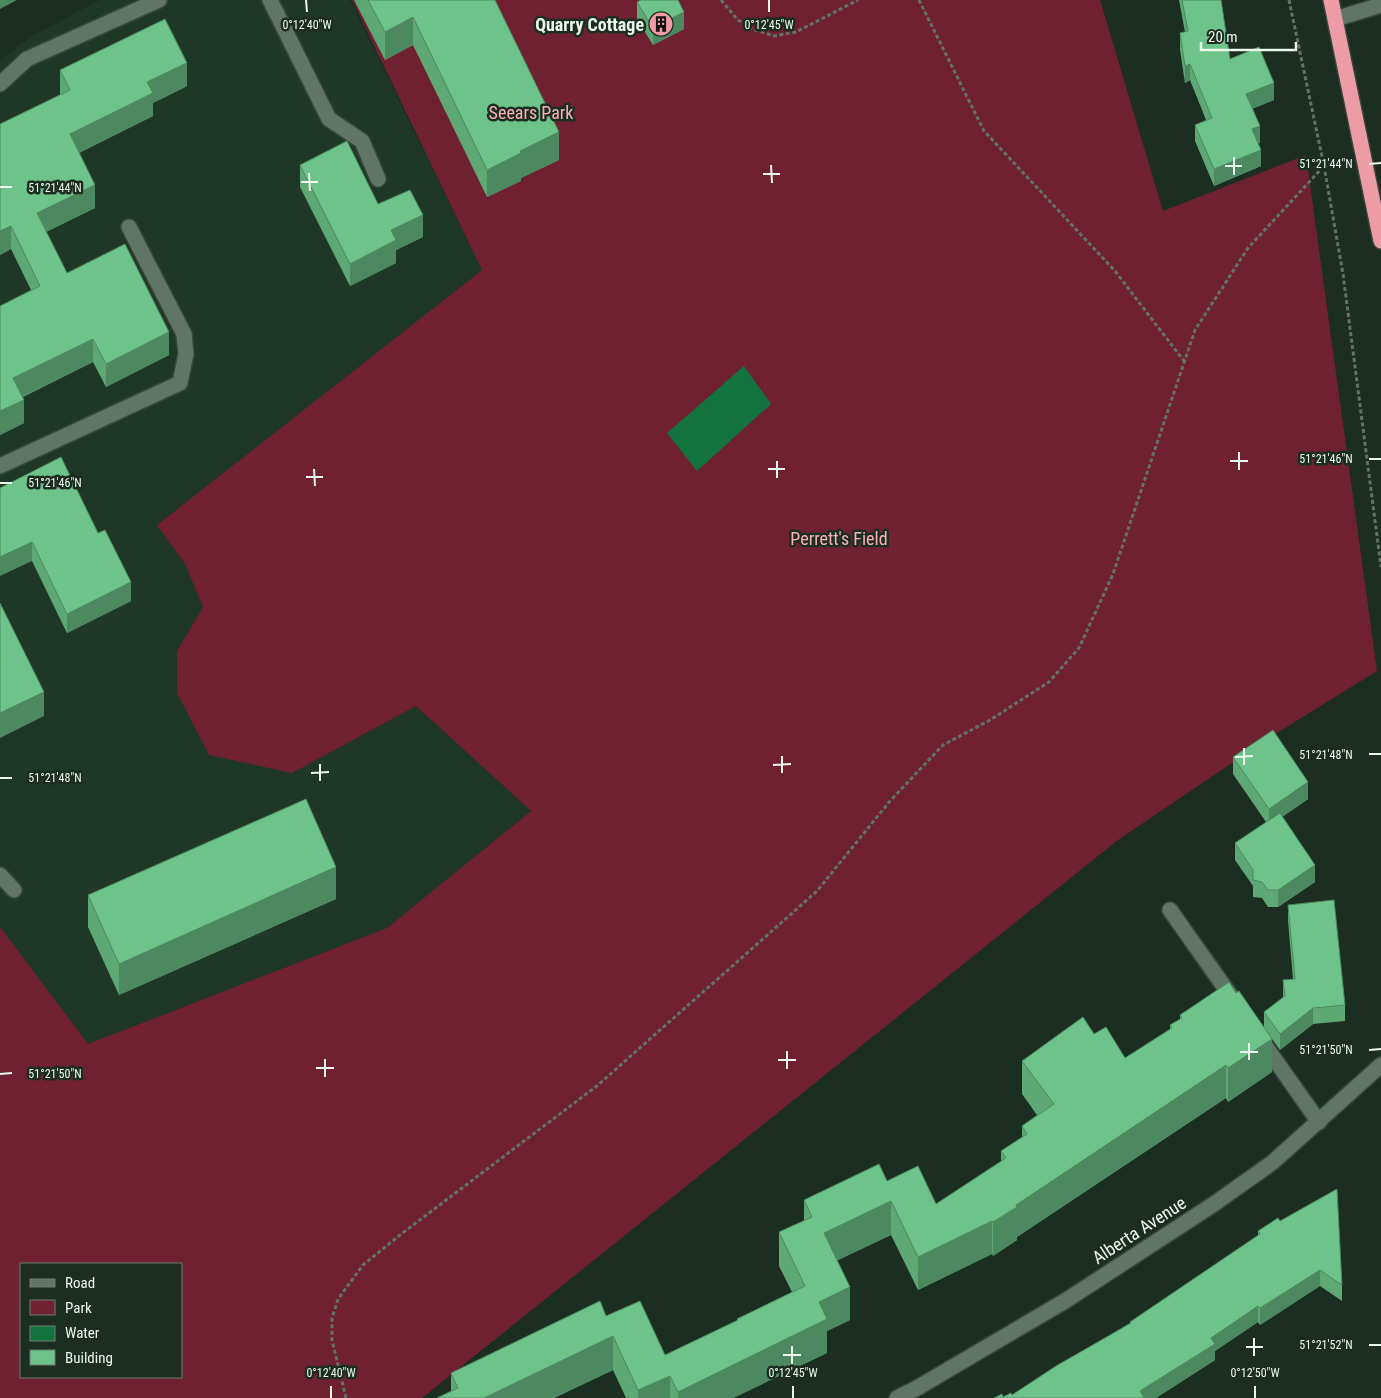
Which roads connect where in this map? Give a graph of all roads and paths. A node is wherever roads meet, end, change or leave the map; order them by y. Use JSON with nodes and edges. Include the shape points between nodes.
{"nodes":[{"id":1,"x":159,"y":0,"type":"edge"},
{"id":2,"x":270,"y":0,"type":"edge"},
{"id":3,"x":721,"y":0,"type":"edge"},
{"id":4,"x":858,"y":0,"type":"edge"},
{"id":5,"x":919,"y":0,"type":"edge"},
{"id":6,"x":1289,"y":0,"type":"edge"},
{"id":7,"x":1331,"y":0,"type":"edge"},
{"id":8,"x":1381,"y":5,"type":"edge"},
{"id":9,"x":1335,"y":19,"type":"junction"},
{"id":10,"x":0,"y":84,"type":"edge"},
{"id":11,"x":1324,"y":166,"type":"junction"},
{"id":12,"x":378,"y":179,"type":"dead end"},
{"id":13,"x":1377,"y":203,"type":"edge"},
{"id":14,"x":128,"y":227,"type":"dead end"},
{"id":15,"x":1381,"y":241,"type":"edge"},
{"id":16,"x":1184,"y":362,"type":"junction"},
{"id":17,"x":0,"y":466,"type":"edge"},
{"id":18,"x":1381,"y":567,"type":"edge"},
{"id":19,"x":0,"y":875,"type":"edge"},
{"id":20,"x":14,"y":890,"type":"dead end"},
{"id":21,"x":1170,"y":910,"type":"dead end"},
{"id":22,"x":1381,"y":1065,"type":"edge"},
{"id":23,"x":1319,"y":1122,"type":"junction"},
{"id":24,"x":346,"y":1398,"type":"edge"},
{"id":25,"x":897,"y":1398,"type":"edge"}],
"edges":[{"from":1,"to":10,"type":"street","via":[[27,59]]},
{"from":2,"to":12,"type":"street","via":[[329,119],[362,141]]},
{"from":3,"to":4,"type":"path","via":[[738,20],[752,29],[774,36],[796,32]]},
{"from":5,"to":16,"type":"path","via":[[984,131],[1115,271]]},
{"from":6,"to":11,"type":"path"},
{"from":7,"to":9,"type":"highway"},
{"from":8,"to":9,"type":"street"},
{"from":9,"to":13,"type":"highway"},
{"from":11,"to":16,"type":"path","via":[[1248,248],[1195,330]]},
{"from":11,"to":18,"type":"path","via":[[1343,274]]},
{"from":13,"to":15,"type":"highway"},
{"from":14,"to":17,"type":"street","via":[[184,334],[186,354],[180,383]]},
{"from":16,"to":24,"type":"path","via":[[1113,574],[1079,648],[1049,682],[990,720],[943,745],[890,801],[817,891],[598,1086],[363,1265],[338,1299],[332,1318],[332,1340]]},
{"from":19,"to":20,"type":"street"},
{"from":21,"to":23,"type":"street"},
{"from":22,"to":23,"type":"street","name":"Alberta Avenue"},
{"from":23,"to":25,"type":"street","name":"Alberta Avenue","via":[[1273,1162],[1214,1204],[1065,1301]]}]}
